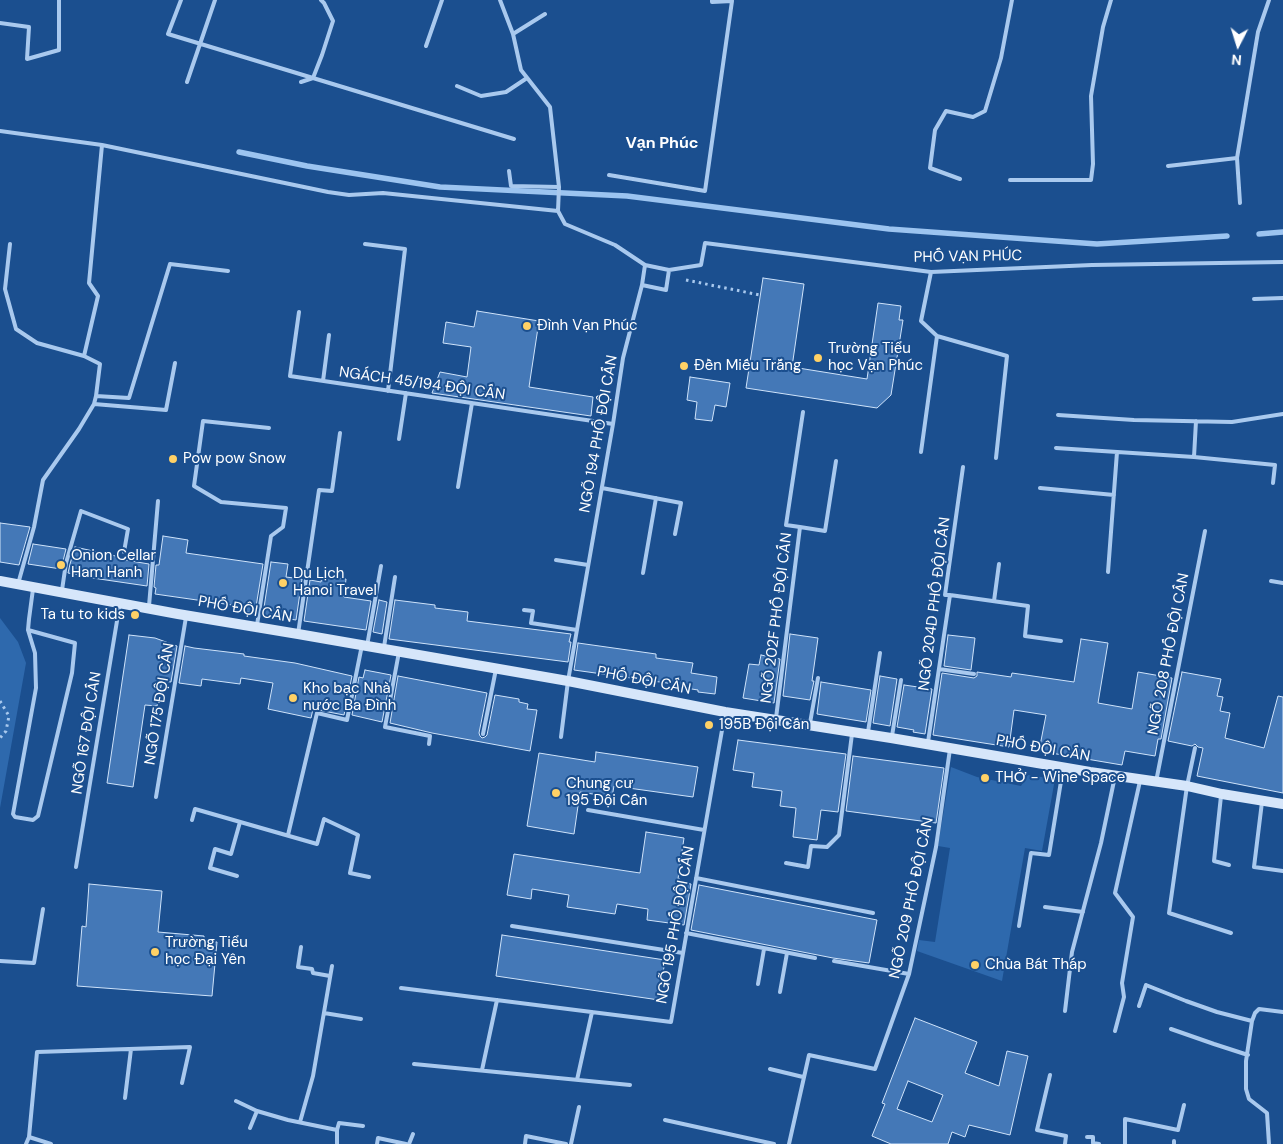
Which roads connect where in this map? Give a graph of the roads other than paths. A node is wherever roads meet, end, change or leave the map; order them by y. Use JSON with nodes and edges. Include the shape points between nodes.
{"nodes":[{"id":1,"x":59,"y":0,"type":"edge"},
{"id":2,"x":182,"y":0,"type":"edge"},
{"id":3,"x":214,"y":0,"type":"edge"},
{"id":4,"x":321,"y":0,"type":"edge"},
{"id":5,"x":442,"y":0,"type":"edge"},
{"id":6,"x":500,"y":0,"type":"edge"},
{"id":7,"x":712,"y":0,"type":"edge"},
{"id":8,"x":1012,"y":0,"type":"edge"},
{"id":9,"x":1111,"y":0,"type":"edge"},
{"id":10,"x":1270,"y":0,"type":"edge"},
{"id":11,"x":545,"y":14,"type":"dead end"},
{"id":12,"x":0,"y":23,"type":"edge"},
{"id":13,"x":513,"y":34,"type":"junction"},
{"id":14,"x":200,"y":44,"type":"junction"},
{"id":15,"x":426,"y":46,"type":"dead end"},
{"id":16,"x":313,"y":78,"type":"junction"},
{"id":17,"x":528,"y":78,"type":"junction"},
{"id":18,"x":187,"y":82,"type":"dead end"},
{"id":19,"x":301,"y":82,"type":"dead end"},
{"id":20,"x":457,"y":86,"type":"dead end"},
{"id":21,"x":0,"y":131,"type":"edge"},
{"id":22,"x":514,"y":139,"type":"dead end"},
{"id":23,"x":102,"y":145,"type":"junction"},
{"id":24,"x":1237,"y":158,"type":"junction"},
{"id":25,"x":1168,"y":166,"type":"dead end"},
{"id":26,"x":509,"y":171,"type":"dead end"},
{"id":27,"x":610,"y":175,"type":"dead end"},
{"id":28,"x":960,"y":178,"type":"dead end"},
{"id":29,"x":1010,"y":180,"type":"dead end"},
{"id":30,"x":559,"y":187,"type":"junction"},
{"id":31,"x":1240,"y":203,"type":"dead end"},
{"id":32,"x":558,"y":211,"type":"junction"},
{"id":33,"x":10,"y":244,"type":"dead end"},
{"id":34,"x":365,"y":244,"type":"dead end"},
{"id":35,"x":1283,"y":262,"type":"edge"},
{"id":36,"x":644,"y":265,"type":"junction"},
{"id":37,"x":669,"y":270,"type":"junction"},
{"id":38,"x":228,"y":271,"type":"dead end"},
{"id":39,"x":931,"y":272,"type":"junction"},
{"id":40,"x":642,"y":285,"type":"junction"},
{"id":41,"x":2,"y":289,"type":"edge"},
{"id":42,"x":1283,"y":298,"type":"edge"},
{"id":43,"x":1254,"y":299,"type":"dead end"},
{"id":44,"x":299,"y":312,"type":"dead end"},
{"id":45,"x":329,"y":335,"type":"dead end"},
{"id":46,"x":936,"y":336,"type":"junction"},
{"id":47,"x":84,"y":356,"type":"junction"},
{"id":48,"x":175,"y":364,"type":"dead end"},
{"id":49,"x":323,"y":381,"type":"junction"},
{"id":50,"x":388,"y":390,"type":"junction"},
{"id":51,"x":406,"y":393,"type":"junction"},
{"id":52,"x":96,"y":396,"type":"junction"},
{"id":53,"x":472,"y":403,"type":"junction"},
{"id":54,"x":94,"y":404,"type":"junction"},
{"id":55,"x":803,"y":412,"type":"dead end"},
{"id":56,"x":1283,"y":414,"type":"edge"},
{"id":57,"x":1058,"y":415,"type":"dead end"},
{"id":58,"x":1196,"y":421,"type":"junction"},
{"id":59,"x":613,"y":424,"type":"junction"},
{"id":60,"x":269,"y":428,"type":"dead end"},
{"id":61,"x":340,"y":433,"type":"dead end"},
{"id":62,"x":399,"y":439,"type":"dead end"},
{"id":63,"x":1056,"y":448,"type":"dead end"},
{"id":64,"x":921,"y":452,"type":"dead end"},
{"id":65,"x":1117,"y":452,"type":"junction"},
{"id":66,"x":1194,"y":457,"type":"junction"},
{"id":67,"x":996,"y":458,"type":"dead end"},
{"id":68,"x":836,"y":461,"type":"dead end"},
{"id":69,"x":963,"y":467,"type":"dead end"},
{"id":70,"x":1273,"y":483,"type":"dead end"},
{"id":71,"x":458,"y":487,"type":"dead end"},
{"id":72,"x":602,"y":488,"type":"junction"},
{"id":73,"x":1040,"y":488,"type":"dead end"},
{"id":74,"x":1114,"y":495,"type":"junction"},
{"id":75,"x":656,"y":498,"type":"junction"},
{"id":76,"x":158,"y":501,"type":"dead end"},
{"id":77,"x":800,"y":528,"type":"junction"},
{"id":78,"x":1205,"y":531,"type":"dead end"},
{"id":79,"x":675,"y":534,"type":"dead end"},
{"id":80,"x":124,"y":552,"type":"dead end"},
{"id":81,"x":556,"y":560,"type":"dead end"},
{"id":82,"x":999,"y":564,"type":"dead end"},
{"id":83,"x":588,"y":565,"type":"junction"},
{"id":84,"x":381,"y":566,"type":"dead end"},
{"id":85,"x":1108,"y":572,"type":"dead end"},
{"id":86,"x":643,"y":573,"type":"dead end"},
{"id":87,"x":396,"y":577,"type":"dead end"},
{"id":88,"x":0,"y":581,"type":"edge"},
{"id":89,"x":1271,"y":581,"type":"dead end"},
{"id":90,"x":1283,"y":583,"type":"edge"},
{"id":91,"x":18,"y":584,"type":"junction"},
{"id":92,"x":34,"y":587,"type":"junction"},
{"id":93,"x":62,"y":593,"type":"junction"},
{"id":94,"x":950,"y":595,"type":"junction"},
{"id":95,"x":994,"y":601,"type":"junction"},
{"id":96,"x":120,"y":603,"type":"junction"},
{"id":97,"x":149,"y":609,"type":"junction"},
{"id":98,"x":524,"y":610,"type":"dead end"},
{"id":99,"x":186,"y":615,"type":"junction"},
{"id":100,"x":256,"y":628,"type":"junction"},
{"id":101,"x":28,"y":630,"type":"junction"},
{"id":102,"x":577,"y":630,"type":"junction"},
{"id":103,"x":298,"y":634,"type":"junction"},
{"id":104,"x":1062,"y":641,"type":"dead end"},
{"id":105,"x":365,"y":646,"type":"junction"},
{"id":106,"x":384,"y":649,"type":"junction"},
{"id":107,"x":399,"y":652,"type":"junction"},
{"id":108,"x":880,"y":653,"type":"dead end"},
{"id":109,"x":496,"y":669,"type":"junction"},
{"id":110,"x":939,"y":669,"type":"junction"},
{"id":111,"x":974,"y":674,"type":"dead end"},
{"id":112,"x":818,"y":678,"type":"dead end"},
{"id":113,"x":901,"y":680,"type":"dead end"},
{"id":114,"x":568,"y":681,"type":"junction"},
{"id":115,"x":725,"y":712,"type":"junction"},
{"id":116,"x":775,"y":720,"type":"junction"},
{"id":117,"x":810,"y":726,"type":"junction"},
{"id":118,"x":852,"y":732,"type":"junction"},
{"id":119,"x":483,"y":734,"type":"dead end"},
{"id":120,"x":867,"y":734,"type":"junction"},
{"id":121,"x":561,"y":737,"type":"dead end"},
{"id":122,"x":891,"y":738,"type":"junction"},
{"id":123,"x":429,"y":744,"type":"dead end"},
{"id":124,"x":928,"y":744,"type":"junction"},
{"id":125,"x":1195,"y":748,"type":"dead end"},
{"id":126,"x":950,"y":749,"type":"junction"},
{"id":127,"x":1064,"y":767,"type":"junction"},
{"id":128,"x":1115,"y":776,"type":"junction"},
{"id":129,"x":1140,"y":779,"type":"junction"},
{"id":130,"x":1156,"y":782,"type":"junction"},
{"id":131,"x":1187,"y":786,"type":"junction"},
{"id":132,"x":1222,"y":794,"type":"junction"},
{"id":133,"x":156,"y":797,"type":"dead end"},
{"id":134,"x":1262,"y":800,"type":"junction"},
{"id":135,"x":1283,"y":804,"type":"edge"},
{"id":136,"x":588,"y":810,"type":"dead end"},
{"id":137,"x":192,"y":820,"type":"dead end"},
{"id":138,"x":240,"y":822,"type":"junction"},
{"id":139,"x":704,"y":830,"type":"junction"},
{"id":140,"x":288,"y":835,"type":"junction"},
{"id":141,"x":786,"y":863,"type":"dead end"},
{"id":142,"x":1229,"y":865,"type":"dead end"},
{"id":143,"x":76,"y":867,"type":"dead end"},
{"id":144,"x":1282,"y":871,"type":"edge"},
{"id":145,"x":238,"y":876,"type":"dead end"},
{"id":146,"x":369,"y":877,"type":"dead end"},
{"id":147,"x":696,"y":878,"type":"junction"},
{"id":148,"x":1045,"y":907,"type":"dead end"},
{"id":149,"x":43,"y":909,"type":"dead end"},
{"id":150,"x":1083,"y":912,"type":"junction"},
{"id":151,"x":873,"y":913,"type":"dead end"},
{"id":152,"x":512,"y":926,"type":"dead end"},
{"id":153,"x":1019,"y":926,"type":"dead end"},
{"id":154,"x":686,"y":933,"type":"junction"},
{"id":155,"x":1231,"y":933,"type":"dead end"},
{"id":156,"x":301,"y":947,"type":"dead end"},
{"id":157,"x":764,"y":949,"type":"junction"},
{"id":158,"x":683,"y":953,"type":"junction"},
{"id":159,"x":788,"y":953,"type":"junction"},
{"id":160,"x":815,"y":958,"type":"dead end"},
{"id":161,"x":0,"y":960,"type":"edge"},
{"id":162,"x":834,"y":961,"type":"dead end"},
{"id":163,"x":332,"y":966,"type":"dead end"},
{"id":164,"x":909,"y":974,"type":"junction"},
{"id":165,"x":330,"y":976,"type":"junction"},
{"id":166,"x":758,"y":984,"type":"dead end"},
{"id":167,"x":401,"y":988,"type":"dead end"},
{"id":168,"x":780,"y":992,"type":"dead end"},
{"id":169,"x":497,"y":1000,"type":"junction"},
{"id":170,"x":1138,"y":1006,"type":"dead end"},
{"id":171,"x":1065,"y":1011,"type":"dead end"},
{"id":172,"x":592,"y":1012,"type":"junction"},
{"id":173,"x":1283,"y":1012,"type":"edge"},
{"id":174,"x":324,"y":1013,"type":"junction"},
{"id":175,"x":361,"y":1018,"type":"dead end"},
{"id":176,"x":1252,"y":1021,"type":"junction"},
{"id":177,"x":1171,"y":1029,"type":"dead end"},
{"id":178,"x":1115,"y":1031,"type":"dead end"},
{"id":179,"x":131,"y":1049,"type":"junction"},
{"id":180,"x":1248,"y":1054,"type":"junction"},
{"id":181,"x":414,"y":1064,"type":"dead end"},
{"id":182,"x":770,"y":1068,"type":"dead end"},
{"id":183,"x":482,"y":1070,"type":"junction"},
{"id":184,"x":1050,"y":1075,"type":"dead end"},
{"id":185,"x":804,"y":1077,"type":"junction"},
{"id":186,"x":577,"y":1080,"type":"junction"},
{"id":187,"x":182,"y":1083,"type":"dead end"},
{"id":188,"x":630,"y":1085,"type":"dead end"},
{"id":189,"x":125,"y":1098,"type":"dead end"},
{"id":190,"x":236,"y":1101,"type":"dead end"},
{"id":191,"x":1184,"y":1105,"type":"dead end"},
{"id":192,"x":579,"y":1107,"type":"dead end"},
{"id":193,"x":257,"y":1111,"type":"junction"},
{"id":194,"x":665,"y":1120,"type":"dead end"},
{"id":195,"x":300,"y":1122,"type":"junction"},
{"id":196,"x":363,"y":1126,"type":"dead end"},
{"id":197,"x":250,"y":1128,"type":"dead end"},
{"id":198,"x":337,"y":1130,"type":"junction"},
{"id":199,"x":413,"y":1134,"type":"dead end"},
{"id":200,"x":1087,"y":1136,"type":"dead end"},
{"id":201,"x":29,"y":1137,"type":"junction"},
{"id":202,"x":26,"y":1144,"type":"edge"},
{"id":203,"x":51,"y":1144,"type":"edge"},
{"id":204,"x":337,"y":1144,"type":"edge"},
{"id":205,"x":377,"y":1144,"type":"edge"},
{"id":206,"x":407,"y":1144,"type":"edge"},
{"id":207,"x":524,"y":1144,"type":"edge"},
{"id":208,"x":566,"y":1144,"type":"edge"},
{"id":209,"x":571,"y":1144,"type":"edge"},
{"id":210,"x":774,"y":1144,"type":"edge"},
{"id":211,"x":789,"y":1144,"type":"edge"},
{"id":212,"x":1065,"y":1144,"type":"edge"},
{"id":213,"x":1099,"y":1144,"type":"edge"},
{"id":214,"x":1126,"y":1144,"type":"edge"},
{"id":215,"x":1269,"y":1144,"type":"edge"}],
"edges":[{"from":1,"to":12,"type":"lane","via":[[59,50],[27,58],[29,27]]},
{"from":2,"to":14,"type":"lane","via":[[168,34]]},
{"from":3,"to":14,"type":"lane"},
{"from":4,"to":16,"type":"lane","via":[[333,21]]},
{"from":5,"to":15,"type":"lane"},
{"from":6,"to":13,"type":"lane"},
{"from":7,"to":27,"type":"lane","via":[[732,1],[705,191]]},
{"from":8,"to":28,"type":"lane","via":[[1001,58],[985,111],[973,117],[946,111],[935,130],[930,168]]},
{"from":9,"to":29,"type":"lane","via":[[1103,26],[1091,96],[1091,180]]},
{"from":10,"to":24,"type":"lane","via":[[1258,32]]},
{"from":11,"to":13,"type":"lane"},
{"from":13,"to":17,"type":"lane","via":[[521,70]]},
{"from":14,"to":16,"type":"lane"},
{"from":14,"to":18,"type":"lane"},
{"from":16,"to":19,"type":"lane"},
{"from":16,"to":22,"type":"lane"},
{"from":17,"to":20,"type":"lane","via":[[506,92],[481,96]]},
{"from":17,"to":30,"type":"lane","via":[[550,107]]},
{"from":21,"to":23,"type":"lane"},
{"from":23,"to":32,"type":"lane","via":[[335,193],[383,193]]},
{"from":23,"to":47,"type":"lane","via":[[89,283],[98,296]]},
{"from":24,"to":25,"type":"lane"},
{"from":24,"to":31,"type":"lane"},
{"from":26,"to":30,"type":"lane","via":[[511,186]]},
{"from":30,"to":32,"type":"lane"},
{"from":32,"to":36,"type":"lane","via":[[565,224],[615,245]]},
{"from":33,"to":41,"type":"lane"},
{"from":34,"to":50,"type":"lane","via":[[405,249]]},
{"from":35,"to":39,"type":"lane","name":"PHỐ VẠN PHÚC"},
{"from":36,"to":37,"type":"lane","name":"PHỐ VẠN PHÚC"},
{"from":36,"to":40,"type":"lane","name":"NGÕ 194 PHỐ ĐỘI CẤN"},
{"from":37,"to":39,"type":"lane","name":"PHỐ VẠN PHÚC","via":[[701,266],[705,244]]},
{"from":37,"to":40,"type":"lane","via":[[666,290]]},
{"from":38,"to":52,"type":"lane","via":[[170,264],[129,398]]},
{"from":39,"to":46,"type":"lane","via":[[921,321]]},
{"from":40,"to":59,"type":"lane","name":"NGÕ 194 PHỐ ĐỘI CẤN","via":[[623,358]]},
{"from":41,"to":47,"type":"lane","via":[[16,330],[37,343]]},
{"from":42,"to":43,"type":"lane"},
{"from":44,"to":49,"type":"lane","name":"NGÁCH 45/194 ĐỘI CẤN","via":[[290,376]]},
{"from":45,"to":49,"type":"lane"},
{"from":46,"to":64,"type":"lane"},
{"from":46,"to":67,"type":"lane","via":[[1007,356]]},
{"from":47,"to":52,"type":"lane","via":[[100,364]]},
{"from":48,"to":54,"type":"lane","via":[[166,410]]},
{"from":49,"to":50,"type":"lane","name":"NGÁCH 45/194 ĐỘI CẤN"},
{"from":50,"to":51,"type":"lane","name":"NGÁCH 45/194 ĐỘI CẤN"},
{"from":51,"to":53,"type":"lane","name":"NGÁCH 45/194 ĐỘI CẤN"},
{"from":51,"to":62,"type":"lane"},
{"from":52,"to":54,"type":"lane"},
{"from":53,"to":59,"type":"lane","name":"NGÁCH 45/194 ĐỘI CẤN"},
{"from":53,"to":71,"type":"lane"},
{"from":54,"to":91,"type":"lane","via":[[43,480]]},
{"from":55,"to":77,"type":"lane","name":"NGÕ 202F PHỐ ĐỘI CẤN","via":[[786,525]]},
{"from":56,"to":58,"type":"lane","via":[[1232,422]]},
{"from":57,"to":58,"type":"lane"},
{"from":58,"to":66,"type":"lane"},
{"from":59,"to":72,"type":"lane","name":"NGÕ 194 PHỐ ĐỘI CẤN"},
{"from":60,"to":100,"type":"lane","via":[[203,421],[194,486],[221,502],[286,508],[283,527],[271,536]]},
{"from":61,"to":103,"type":"lane","via":[[332,491],[318,490]]},
{"from":63,"to":65,"type":"lane"},
{"from":65,"to":66,"type":"lane"},
{"from":65,"to":74,"type":"lane"},
{"from":66,"to":70,"type":"lane","via":[[1275,465]]},
{"from":68,"to":77,"type":"lane","via":[[825,531]]},
{"from":69,"to":94,"type":"lane","name":"NGÕ 204D PHỐ ĐỘI CẤN","via":[[945,595]]},
{"from":72,"to":75,"type":"lane"},
{"from":72,"to":83,"type":"lane","name":"NGÕ 194 PHỐ ĐỘI CẤN"},
{"from":73,"to":74,"type":"lane"},
{"from":74,"to":85,"type":"lane"},
{"from":75,"to":79,"type":"lane","via":[[681,502]]},
{"from":75,"to":86,"type":"lane"},
{"from":76,"to":97,"type":"lane"},
{"from":77,"to":116,"type":"lane","name":"NGÕ 202F PHỐ ĐỘI CẤN"},
{"from":78,"to":130,"type":"lane","name":"NGÕ 208 PHỐ ĐỘI CẤN"},
{"from":80,"to":93,"type":"lane","via":[[128,529],[82,511],[66,563]]},
{"from":81,"to":83,"type":"lane"},
{"from":82,"to":95,"type":"lane"},
{"from":83,"to":102,"type":"lane","name":"NGÕ 194 PHỐ ĐỘI CẤN"},
{"from":84,"to":105,"type":"lane"},
{"from":87,"to":106,"type":"lane"},
{"from":88,"to":91,"type":"street","name":"PHỐ ĐỘI CẤN"},
{"from":89,"to":90,"type":"lane"},
{"from":91,"to":92,"type":"street","name":"PHỐ ĐỘI CẤN"},
{"from":92,"to":93,"type":"street","name":"PHỐ ĐỘI CẤN"},
{"from":92,"to":101,"type":"lane"},
{"from":93,"to":96,"type":"street","name":"PHỐ ĐỘI CẤN"},
{"from":94,"to":95,"type":"lane"},
{"from":94,"to":110,"type":"lane","name":"NGÕ 204D PHỐ ĐỘI CẤN"},
{"from":95,"to":104,"type":"lane","via":[[1028,606],[1025,636]]},
{"from":96,"to":97,"type":"street","name":"PHỐ ĐỘI CẤN"},
{"from":96,"to":143,"type":"lane","name":"NGÕ 167 ĐỘI CẤN"},
{"from":97,"to":99,"type":"street","name":"PHỐ ĐỘI CẤN"},
{"from":98,"to":102,"type":"lane","via":[[533,611],[531,623]]},
{"from":99,"to":100,"type":"street","name":"PHỐ ĐỘI CẤN"},
{"from":99,"to":133,"type":"lane","name":"NGÕ 175 ĐỘI CẤN"},
{"from":100,"to":103,"type":"street","name":"PHỐ ĐỘI CẤN"},
{"from":101,"to":101,"type":"lane","via":[[75,643],[72,673],[38,816],[34,820],[13,814],[36,688],[35,653]]},
{"from":102,"to":114,"type":"lane","name":"NGÕ 194 PHỐ ĐỘI CẤN"},
{"from":103,"to":105,"type":"street","name":"PHỐ ĐỘI CẤN"},
{"from":105,"to":106,"type":"street","name":"PHỐ ĐỘI CẤN"},
{"from":105,"to":140,"type":"lane","via":[[347,720],[317,713]]},
{"from":106,"to":107,"type":"street","name":"PHỐ ĐỘI CẤN"},
{"from":107,"to":109,"type":"street","name":"PHỐ ĐỘI CẤN"},
{"from":107,"to":123,"type":"lane","via":[[385,727],[430,736]]},
{"from":108,"to":120,"type":"lane"},
{"from":109,"to":114,"type":"street","name":"PHỐ ĐỘI CẤN"},
{"from":109,"to":119,"type":"lane"},
{"from":110,"to":111,"type":"lane"},
{"from":110,"to":124,"type":"lane","name":"NGÕ 204D PHỐ ĐỘI CẤN"},
{"from":112,"to":117,"type":"lane"},
{"from":113,"to":122,"type":"lane"},
{"from":114,"to":115,"type":"street","name":"PHỐ ĐỘI CẤN"},
{"from":114,"to":121,"type":"lane","name":"NGÕ 194 PHỐ ĐỘI CẤN"},
{"from":115,"to":116,"type":"street","name":"PHỐ ĐỘI CẤN"},
{"from":115,"to":139,"type":"lane","name":"NGÕ 195 PHỐ ĐỘI CẤN"},
{"from":116,"to":117,"type":"street","name":"PHỐ ĐỘI CẤN"},
{"from":117,"to":118,"type":"street","name":"PHỐ ĐỘI CẤN"},
{"from":118,"to":120,"type":"street","name":"PHỐ ĐỘI CẤN"},
{"from":118,"to":141,"type":"lane","via":[[839,836],[827,847],[810,846],[808,867]]},
{"from":120,"to":122,"type":"street","name":"PHỐ ĐỘI CẤN"},
{"from":122,"to":124,"type":"street","name":"PHỐ ĐỘI CẤN"},
{"from":124,"to":126,"type":"street","name":"PHỐ ĐỘI CẤN"},
{"from":125,"to":131,"type":"lane"},
{"from":126,"to":127,"type":"street","name":"PHỐ ĐỘI CẤN"},
{"from":126,"to":164,"type":"lane","name":"NGÕ 209 PHỐ ĐỘI CẤN","via":[[936,847]]},
{"from":127,"to":128,"type":"street","name":"PHỐ ĐỘI CẤN"},
{"from":127,"to":153,"type":"lane","via":[[1050,855],[1031,853]]},
{"from":128,"to":129,"type":"street","name":"PHỐ ĐỘI CẤN"},
{"from":128,"to":150,"type":"lane"},
{"from":129,"to":130,"type":"street","name":"PHỐ ĐỘI CẤN"},
{"from":129,"to":178,"type":"lane","via":[[1115,893],[1133,917],[1122,983],[1124,997]]},
{"from":130,"to":131,"type":"street","name":"PHỐ ĐỘI CẤN"},
{"from":131,"to":132,"type":"street","name":"PHỐ ĐỘI CẤN"},
{"from":131,"to":155,"type":"lane","via":[[1169,913]]},
{"from":132,"to":134,"type":"street","name":"PHỐ ĐỘI CẤN"},
{"from":132,"to":142,"type":"lane","via":[[1214,862]]},
{"from":134,"to":135,"type":"street","name":"PHỐ ĐỘI CẤN"},
{"from":134,"to":144,"type":"lane","via":[[1254,867]]},
{"from":136,"to":139,"type":"lane"},
{"from":137,"to":138,"type":"lane","via":[[195,809]]},
{"from":138,"to":140,"type":"lane"},
{"from":138,"to":145,"type":"lane","via":[[231,854],[215,849],[210,868]]},
{"from":139,"to":147,"type":"lane","name":"NGÕ 195 PHỐ ĐỘI CẤN"},
{"from":140,"to":146,"type":"lane","via":[[317,844],[324,819],[358,835],[350,873]]},
{"from":147,"to":151,"type":"lane"},
{"from":147,"to":154,"type":"lane","name":"NGÕ 195 PHỐ ĐỘI CẤN"},
{"from":148,"to":150,"type":"lane"},
{"from":149,"to":161,"type":"lane","via":[[34,963]]},
{"from":150,"to":171,"type":"lane","via":[[1072,952]]},
{"from":152,"to":158,"type":"lane"},
{"from":154,"to":157,"type":"lane"},
{"from":154,"to":158,"type":"lane","name":"NGÕ 195 PHỐ ĐỘI CẤN"},
{"from":156,"to":165,"type":"lane","via":[[298,967]]},
{"from":157,"to":159,"type":"lane"},
{"from":157,"to":166,"type":"lane"},
{"from":158,"to":172,"type":"lane","name":"NGÕ 195 PHỐ ĐỘI CẤN","via":[[671,1022]]},
{"from":159,"to":160,"type":"lane"},
{"from":159,"to":168,"type":"lane"},
{"from":162,"to":164,"type":"lane"},
{"from":163,"to":165,"type":"lane"},
{"from":164,"to":185,"type":"lane","name":"NGÕ 209 PHỐ ĐỘI CẤN","via":[[874,1069],[809,1055]]},
{"from":165,"to":174,"type":"lane"},
{"from":167,"to":169,"type":"lane","name":"NGÕ 195 PHỐ ĐỘI CẤN"},
{"from":169,"to":172,"type":"lane","name":"NGÕ 195 PHỐ ĐỘI CẤN"},
{"from":169,"to":183,"type":"lane"},
{"from":170,"to":176,"type":"lane","via":[[1146,985],[1217,1012]]},
{"from":172,"to":186,"type":"lane"},
{"from":173,"to":176,"type":"lane","via":[[1259,1008]]},
{"from":174,"to":175,"type":"lane"},
{"from":174,"to":195,"type":"lane","via":[[313,1076]]},
{"from":176,"to":180,"type":"lane"},
{"from":177,"to":180,"type":"lane"},
{"from":179,"to":187,"type":"lane","via":[[190,1047]]},
{"from":179,"to":189,"type":"lane"},
{"from":179,"to":201,"type":"lane","via":[[37,1052]]},
{"from":180,"to":215,"type":"lane","via":[[1246,1089],[1249,1099],[1267,1113]]},
{"from":181,"to":183,"type":"lane"},
{"from":182,"to":185,"type":"lane"},
{"from":183,"to":186,"type":"lane"},
{"from":184,"to":212,"type":"lane","via":[[1037,1130],[1066,1136]]},
{"from":185,"to":211,"type":"lane","name":"NGÕ 209 PHỐ ĐỘI CẤN"},
{"from":186,"to":188,"type":"lane"},
{"from":190,"to":193,"type":"lane"},
{"from":191,"to":214,"type":"lane","via":[[1178,1130],[1125,1119]]},
{"from":192,"to":209,"type":"lane"},
{"from":193,"to":195,"type":"lane"},
{"from":193,"to":197,"type":"lane"},
{"from":194,"to":210,"type":"lane"},
{"from":195,"to":198,"type":"lane"},
{"from":196,"to":198,"type":"lane","via":[[339,1123]]},
{"from":198,"to":204,"type":"lane"},
{"from":199,"to":206,"type":"lane"},
{"from":200,"to":213,"type":"lane"},
{"from":201,"to":202,"type":"lane"},
{"from":201,"to":203,"type":"lane"},
{"from":205,"to":206,"type":"lane","via":[[378,1138]]},
{"from":207,"to":208,"type":"lane","via":[[526,1136]]}]}
